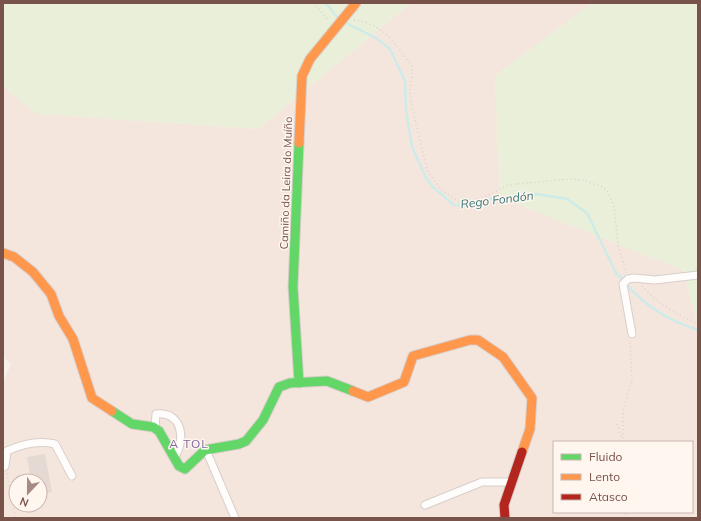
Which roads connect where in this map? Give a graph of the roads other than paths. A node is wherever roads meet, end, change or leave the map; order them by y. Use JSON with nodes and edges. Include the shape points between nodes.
{"nodes":[{"id":1,"x":356,"y":3,"type":"edge"},
{"id":2,"x":3,"y":253,"type":"edge"},
{"id":3,"x":698,"y":275,"type":"edge"},
{"id":4,"x":632,"y":334,"type":"road end"},
{"id":5,"x":299,"y":383,"type":"junction"},
{"id":6,"x":156,"y":429,"type":"junction"},
{"id":7,"x":206,"y":450,"type":"junction"},
{"id":8,"x":175,"y":456,"type":"junction"},
{"id":9,"x":4,"y":467,"type":"edge"},
{"id":10,"x":72,"y":476,"type":"dead end"},
{"id":11,"x":512,"y":482,"type":"junction"},
{"id":12,"x":425,"y":505,"type":"dead end"},
{"id":13,"x":235,"y":518,"type":"edge"},
{"id":14,"x":505,"y":518,"type":"edge"}],
"edges":[{"from":1,"to":5,"type":"street","name":"Camiño da Leira do Muíño","via":[[310,59],[302,76],[293,287]]},
{"from":2,"to":6,"type":"street","via":[[14,257],[33,272],[51,294],[59,316],[73,339],[92,398],[132,424]]},
{"from":3,"to":4,"type":"street","via":[[655,280],[631,278],[624,284]]},
{"from":5,"to":7,"type":"street","via":[[279,387],[254,434],[240,443]]},
{"from":5,"to":11,"type":"street","via":[[327,382],[368,397],[404,382],[413,356],[478,340],[503,357],[532,398],[530,429]]},
{"from":6,"to":8,"type":"street"},
{"from":6,"to":8,"type":"street","via":[[156,414],[163,413],[173,417],[178,424],[182,438]]},
{"from":7,"to":8,"type":"street","via":[[185,469],[179,466]]},
{"from":7,"to":13,"type":"street"},
{"from":9,"to":10,"type":"street","via":[[7,451],[24,444],[48,442],[55,444]]},
{"from":11,"to":12,"type":"street","via":[[482,482]]},
{"from":11,"to":14,"type":"street","via":[[504,505]]}]}
